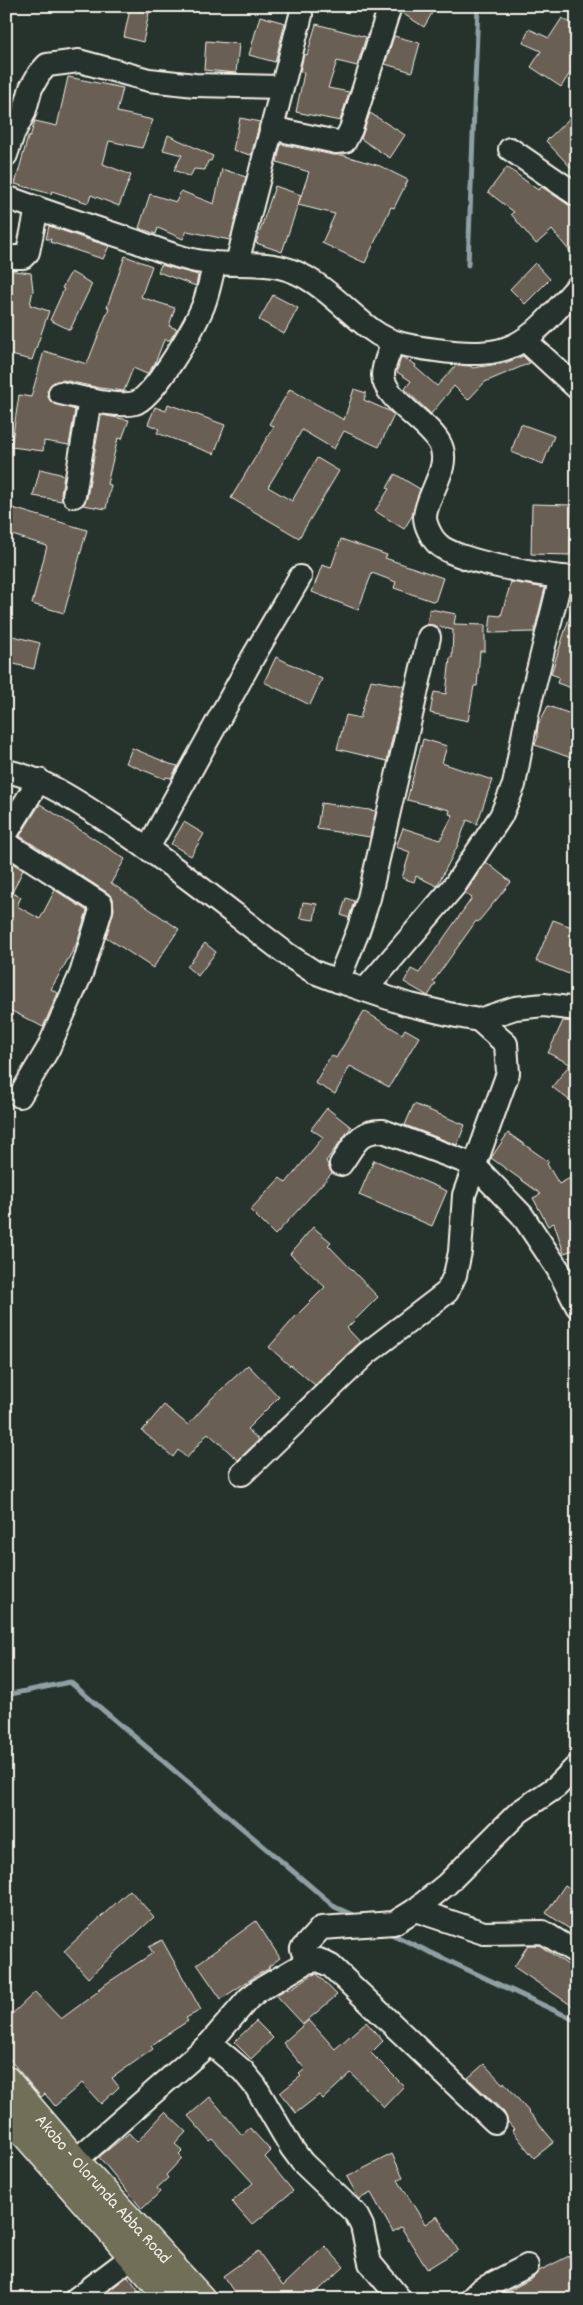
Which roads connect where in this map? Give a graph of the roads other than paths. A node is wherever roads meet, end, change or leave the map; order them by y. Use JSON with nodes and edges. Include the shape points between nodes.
{"nodes":[{"id":1,"x":390,"y":6,"type":"edge"},
{"id":2,"x":301,"y":15,"type":"dead end"},
{"id":3,"x":281,"y":87,"type":"junction"},
{"id":4,"x":271,"y":128,"type":"junction"},
{"id":5,"x":510,"y":149,"type":"dead end"},
{"id":6,"x":6,"y":155,"type":"edge"},
{"id":7,"x":577,"y":195,"type":"edge"},
{"id":8,"x":6,"y":197,"type":"edge"},
{"id":9,"x":37,"y":208,"type":"junction"},
{"id":10,"x":6,"y":257,"type":"edge"},
{"id":11,"x":237,"y":263,"type":"junction"},
{"id":12,"x":214,"y":264,"type":"junction"},
{"id":13,"x":577,"y":288,"type":"edge"},
{"id":14,"x":525,"y":340,"type":"junction"},
{"id":15,"x":393,"y":342,"type":"junction"},
{"id":16,"x":577,"y":388,"type":"edge"},
{"id":17,"x":60,"y":393,"type":"dead end"},
{"id":18,"x":90,"y":399,"type":"junction"},
{"id":19,"x":74,"y":496,"type":"dead end"},
{"id":20,"x":300,"y":577,"type":"dead end"},
{"id":21,"x":569,"y":577,"type":"edge"},
{"id":22,"x":429,"y":637,"type":"dead end"},
{"id":23,"x":6,"y":771,"type":"edge"},
{"id":24,"x":39,"y":780,"type":"junction"},
{"id":25,"x":6,"y":834,"type":"edge"},
{"id":26,"x":6,"y":843,"type":"edge"},
{"id":27,"x":148,"y":848,"type":"junction"},
{"id":28,"x":338,"y":981,"type":"junction"},
{"id":29,"x":365,"y":990,"type":"junction"},
{"id":30,"x":577,"y":1010,"type":"edge"},
{"id":31,"x":478,"y":1020,"type":"junction"},
{"id":32,"x":20,"y":1096,"type":"dead end"},
{"id":33,"x":341,"y":1164,"type":"dead end"},
{"id":34,"x":474,"y":1165,"type":"junction"},
{"id":35,"x":567,"y":1266,"type":"edge"},
{"id":36,"x":577,"y":1306,"type":"edge"},
{"id":37,"x":242,"y":1474,"type":"dead end"},
{"id":38,"x":577,"y":1766,"type":"edge"},
{"id":39,"x":415,"y":1910,"type":"junction"},
{"id":40,"x":577,"y":1953,"type":"edge"},
{"id":41,"x":307,"y":1962,"type":"junction"},
{"id":42,"x":210,"y":2043,"type":"junction"},
{"id":43,"x":6,"y":2080,"type":"edge"},
{"id":44,"x":7,"y":2115,"type":"edge"},
{"id":45,"x":495,"y":2122,"type":"dead end"},
{"id":46,"x":75,"y":2161,"type":"junction"},
{"id":47,"x":133,"y":2256,"type":"junction"},
{"id":48,"x":527,"y":2266,"type":"dead end"},
{"id":49,"x":76,"y":2299,"type":"edge"},
{"id":50,"x":172,"y":2299,"type":"edge"},
{"id":51,"x":201,"y":2299,"type":"edge"},
{"id":52,"x":400,"y":2299,"type":"edge"},
{"id":53,"x":471,"y":2299,"type":"edge"}],
"edges":[{"from":1,"to":4,"type":"street","via":[[345,141],[336,142]]},
{"from":2,"to":3,"type":"street"},
{"from":3,"to":4,"type":"street"},
{"from":3,"to":6,"type":"street","via":[[195,85],[149,80],[78,61],[47,65],[31,88]]},
{"from":4,"to":11,"type":"street"},
{"from":5,"to":7,"type":"street"},
{"from":8,"to":9,"type":"street"},
{"from":9,"to":10,"type":"street","via":[[28,252],[23,257]]},
{"from":9,"to":12,"type":"street","via":[[192,260]]},
{"from":11,"to":12,"type":"street"},
{"from":11,"to":15,"type":"street","via":[[279,267],[298,274],[320,286],[373,331]]},
{"from":12,"to":18,"type":"street","via":[[202,310],[175,357],[147,396],[136,403],[120,404]]},
{"from":13,"to":14,"type":"street"},
{"from":14,"to":15,"type":"street","via":[[490,354],[454,353]]},
{"from":14,"to":16,"type":"street"},
{"from":15,"to":21,"type":"street","via":[[383,374],[386,385],[441,446],[443,460],[425,516],[428,529],[438,544],[456,556]]},
{"from":17,"to":18,"type":"street"},
{"from":18,"to":19,"type":"street"},
{"from":20,"to":27,"type":"street"},
{"from":21,"to":29,"type":"street","via":[[529,706],[514,785],[501,816],[455,885]]},
{"from":22,"to":28,"type":"street","via":[[369,898]]},
{"from":23,"to":24,"type":"street"},
{"from":24,"to":25,"type":"street"},
{"from":24,"to":27,"type":"street","via":[[63,792]]},
{"from":26,"to":32,"type":"street","via":[[101,904],[81,974],[48,1050]]},
{"from":27,"to":28,"type":"street","via":[[288,955],[314,972]]},
{"from":28,"to":29,"type":"street"},
{"from":29,"to":31,"type":"street","via":[[406,1004]]},
{"from":30,"to":31,"type":"street","via":[[544,1005],[515,1008]]},
{"from":31,"to":34,"type":"street","via":[[506,1044],[508,1073]]},
{"from":33,"to":34,"type":"street","via":[[363,1134],[383,1131]]},
{"from":34,"to":35,"type":"street"},
{"from":34,"to":37,"type":"street","via":[[464,1195],[460,1252],[447,1292],[366,1354]]},
{"from":35,"to":36,"type":"street"},
{"from":38,"to":39,"type":"street","via":[[556,1787],[518,1812],[447,1884]]},
{"from":39,"to":40,"type":"street","via":[[484,1933],[544,1932]]},
{"from":39,"to":41,"type":"street","via":[[394,1922],[321,1928],[302,1948]]},
{"from":41,"to":42,"type":"street","via":[[249,1998]]},
{"from":41,"to":45,"type":"street","via":[[319,1960],[331,1966]]},
{"from":42,"to":46,"type":"street"},
{"from":42,"to":52,"type":"street","via":[[243,2071],[256,2087],[302,2162],[356,2214],[370,2263]]},
{"from":43,"to":46,"type":"main road","name":"Akobo - Olorunda Abba Road"},
{"from":44,"to":47,"type":"main road","name":"Akobo - Olorunda Abba Road"},
{"from":46,"to":51,"type":"main road","name":"Akobo - Olorunda Abba Road"},
{"from":47,"to":49,"type":"street"},
{"from":47,"to":50,"type":"main road","name":"Akobo - Olorunda Abba Road"},
{"from":48,"to":53,"type":"street","via":[[480,2290]]}]}
